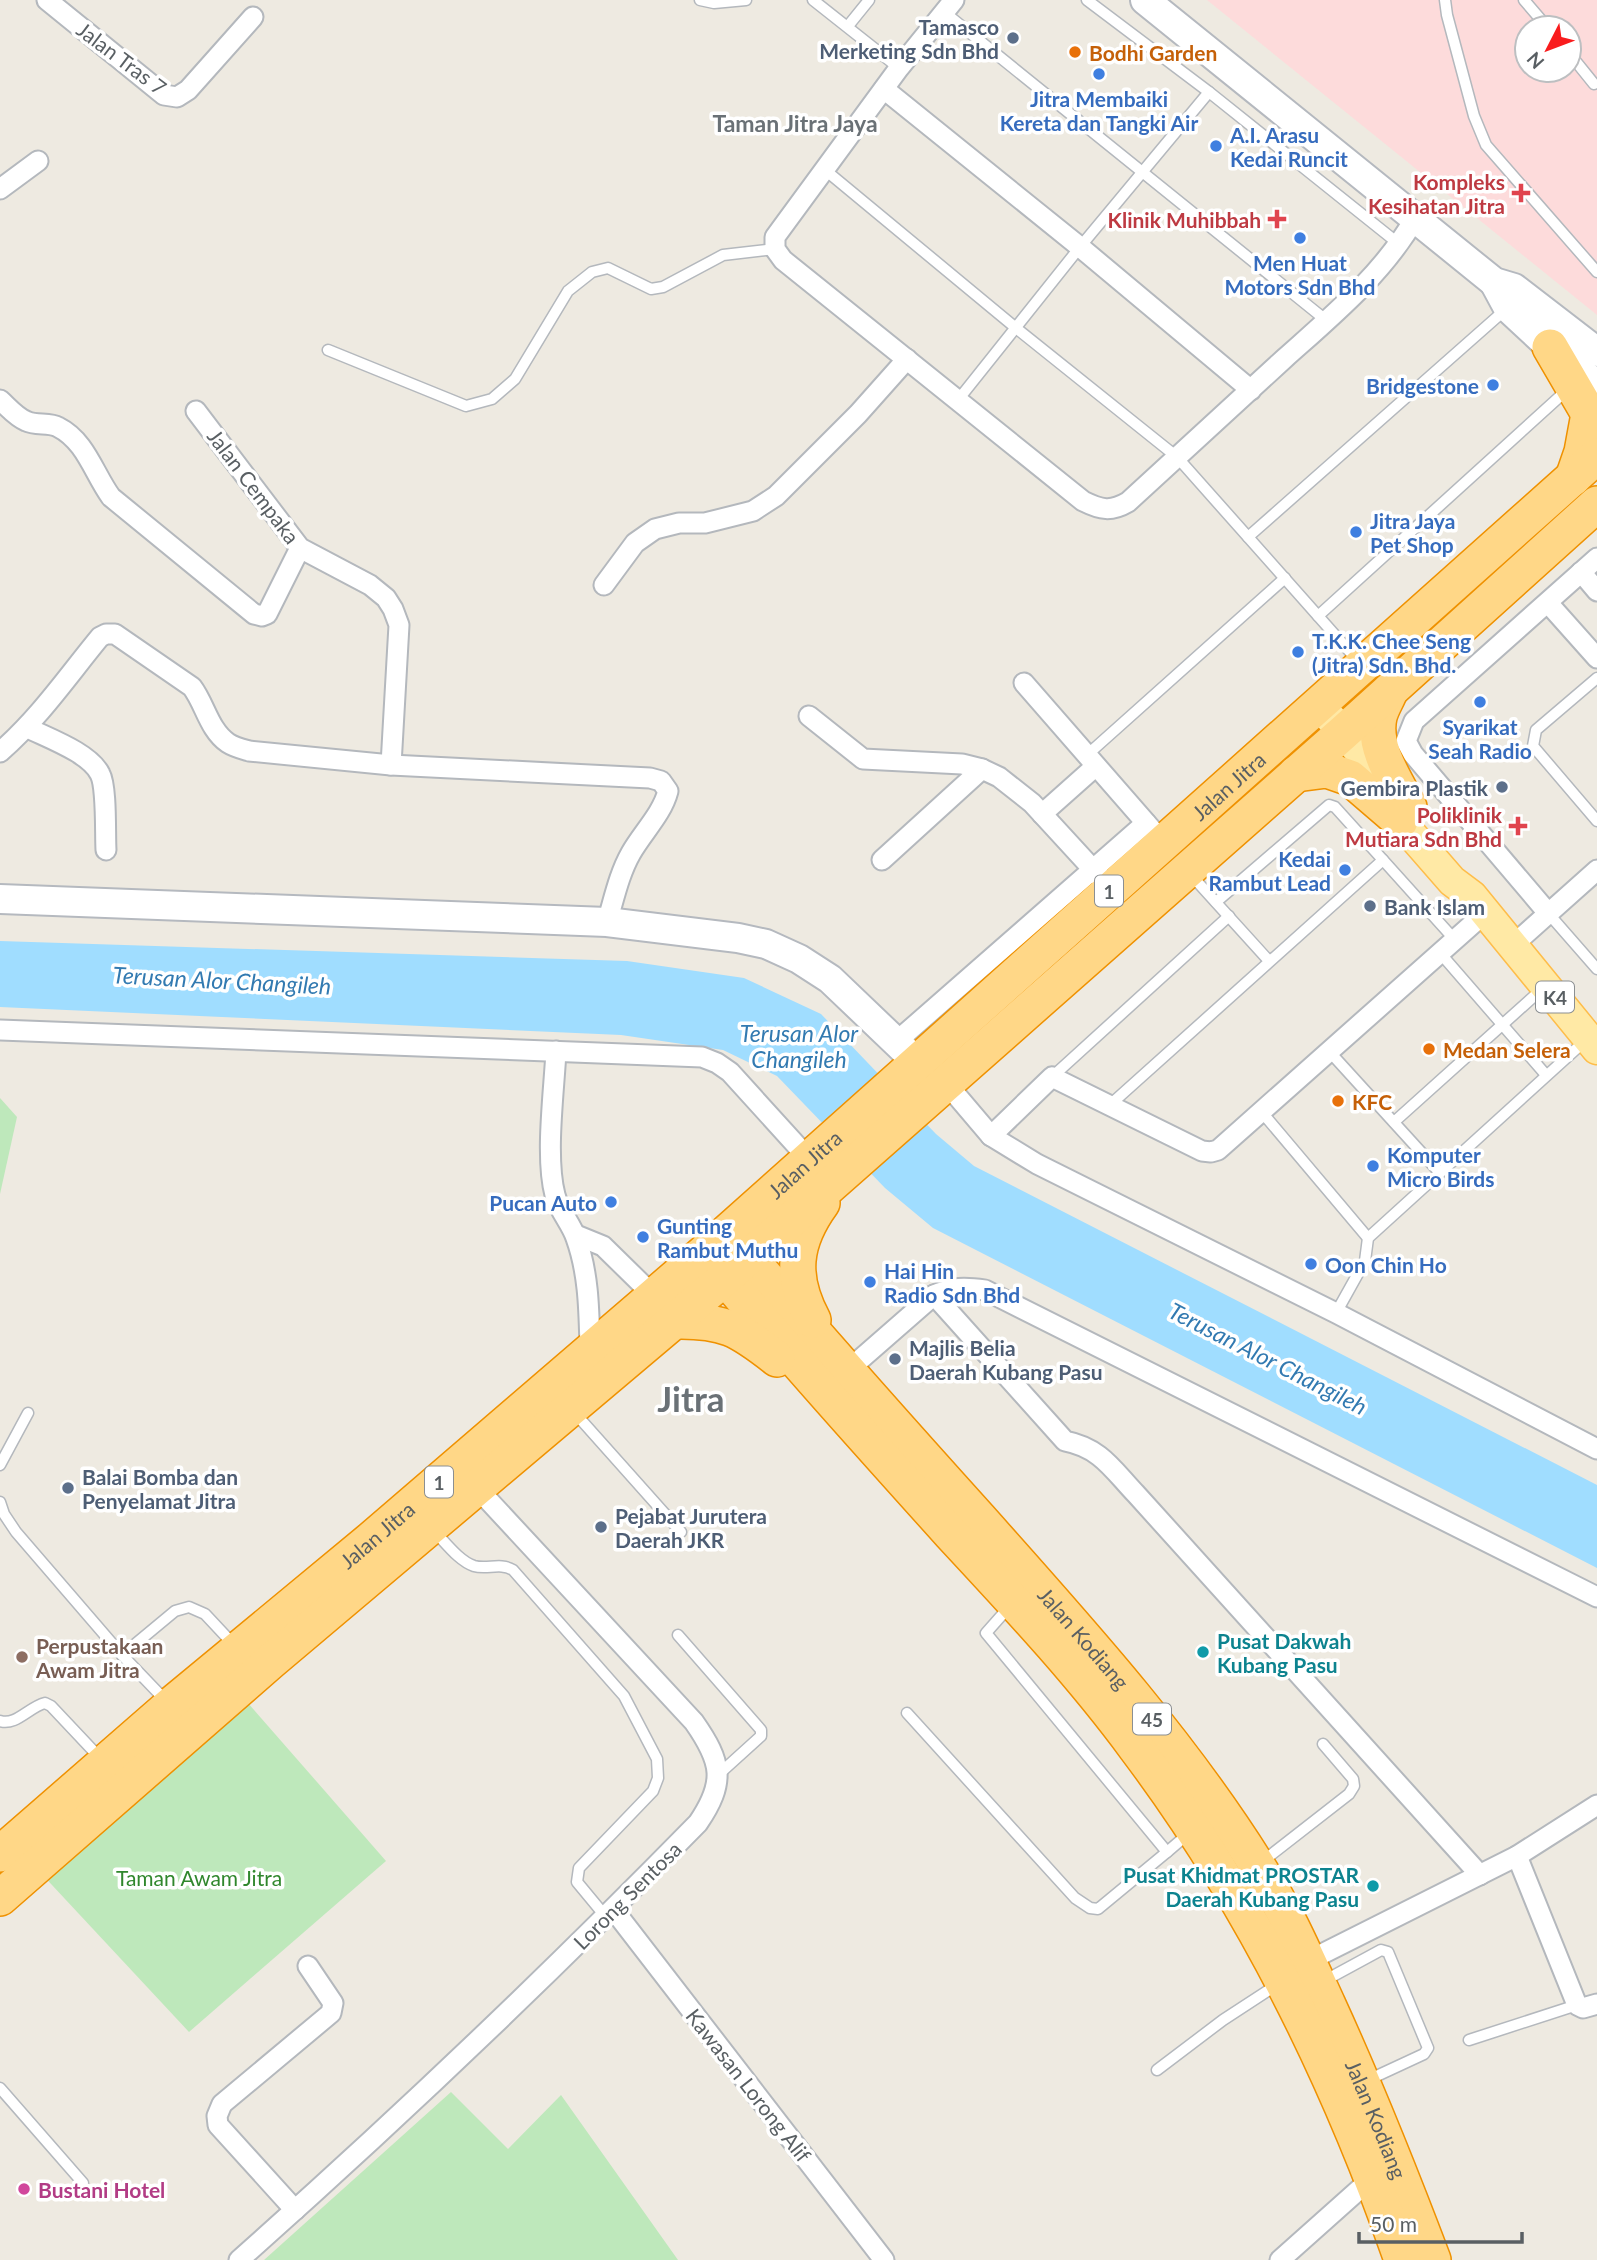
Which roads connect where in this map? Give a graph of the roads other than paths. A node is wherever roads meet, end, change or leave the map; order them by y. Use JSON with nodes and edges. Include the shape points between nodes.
{"nodes":[{"id":1,"x":47,"y":0,"type":"edge"},
{"id":2,"x":700,"y":0,"type":"edge"},
{"id":3,"x":746,"y":0,"type":"edge"},
{"id":4,"x":813,"y":0,"type":"edge"},
{"id":5,"x":869,"y":0,"type":"edge"},
{"id":6,"x":1087,"y":0,"type":"edge"},
{"id":7,"x":1145,"y":0,"type":"edge"},
{"id":8,"x":1445,"y":0,"type":"edge"},
{"id":9,"x":1524,"y":0,"type":"edge"},
{"id":10,"x":949,"y":6,"type":"edge"},
{"id":11,"x":1536,"y":14,"type":"edge"},
{"id":12,"x":253,"y":17,"type":"dead end"},
{"id":13,"x":848,"y":26,"type":"junction"},
{"id":14,"x":899,"y":68,"type":"junction"},
{"id":15,"x":1583,"y":70,"type":"edge"},
{"id":16,"x":1594,"y":83,"type":"dead end"},
{"id":17,"x":884,"y":89,"type":"junction"},
{"id":18,"x":1209,"y":92,"type":"junction"},
{"id":19,"x":38,"y":161,"type":"dead end"},
{"id":20,"x":824,"y":169,"type":"junction"},
{"id":21,"x":1144,"y":172,"type":"junction"},
{"id":22,"x":0,"y":188,"type":"edge"},
{"id":23,"x":1415,"y":218,"type":"junction"},
{"id":24,"x":1399,"y":244,"type":"junction"},
{"id":25,"x":1080,"y":247,"type":"junction"},
{"id":26,"x":775,"y":249,"type":"junction"},
{"id":27,"x":1597,"y":272,"type":"edge"},
{"id":28,"x":1494,"y":282,"type":"junction"},
{"id":29,"x":1508,"y":308,"type":"junction"},
{"id":30,"x":1327,"y":321,"type":"junction"},
{"id":31,"x":1016,"y":328,"type":"junction"},
{"id":32,"x":1550,"y":347,"type":"joint"},
{"id":33,"x":328,"y":350,"type":"dead end"},
{"id":34,"x":1597,"y":352,"type":"edge"},
{"id":35,"x":907,"y":359,"type":"junction"},
{"id":36,"x":1585,"y":384,"type":"edge"},
{"id":37,"x":1251,"y":390,"type":"junction"},
{"id":38,"x":0,"y":400,"type":"edge"},
{"id":39,"x":958,"y":400,"type":"junction"},
{"id":40,"x":196,"y":411,"type":"dead end"},
{"id":41,"x":1177,"y":457,"type":"junction"},
{"id":42,"x":1585,"y":467,"type":"edge"},
{"id":43,"x":1597,"y":504,"type":"edge"},
{"id":44,"x":1248,"y":537,"type":"junction"},
{"id":45,"x":300,"y":548,"type":"junction"},
{"id":46,"x":1597,"y":558,"type":"edge"},
{"id":47,"x":1581,"y":572,"type":"junction"},
{"id":48,"x":1285,"y":578,"type":"junction"},
{"id":49,"x":604,"y":585,"type":"dead end"},
{"id":50,"x":1597,"y":591,"type":"edge"},
{"id":51,"x":1548,"y":603,"type":"junction"},
{"id":52,"x":1318,"y":616,"type":"junction"},
{"id":53,"x":1597,"y":658,"type":"edge"},
{"id":54,"x":1363,"y":666,"type":"junction"},
{"id":55,"x":1597,"y":678,"type":"edge"},
{"id":56,"x":1024,"y":683,"type":"dead end"},
{"id":57,"x":1391,"y":691,"type":"junction"},
{"id":58,"x":1313,"y":710,"type":"junction"},
{"id":59,"x":808,"y":716,"type":"dead end"},
{"id":60,"x":27,"y":728,"type":"junction"},
{"id":61,"x":1338,"y":738,"type":"junction"},
{"id":62,"x":0,"y":752,"type":"edge"},
{"id":63,"x":1091,"y":761,"type":"junction"},
{"id":64,"x":391,"y":765,"type":"junction"},
{"id":65,"x":982,"y":769,"type":"junction"},
{"id":66,"x":1296,"y":774,"type":"junction"},
{"id":67,"x":1042,"y":814,"type":"junction"},
{"id":68,"x":1404,"y":814,"type":"junction"},
{"id":69,"x":1597,"y":821,"type":"edge"},
{"id":70,"x":1155,"y":833,"type":"junction"},
{"id":71,"x":106,"y":850,"type":"dead end"},
{"id":72,"x":883,"y":860,"type":"dead end"},
{"id":73,"x":1383,"y":860,"type":"junction"},
{"id":74,"x":1187,"y":870,"type":"junction"},
{"id":75,"x":1597,"y":870,"type":"edge"},
{"id":76,"x":1102,"y":879,"type":"junction"},
{"id":77,"x":0,"y":899,"type":"edge"},
{"id":78,"x":1216,"y":902,"type":"junction"},
{"id":79,"x":1479,"y":905,"type":"junction"},
{"id":80,"x":1548,"y":913,"type":"junction"},
{"id":81,"x":1229,"y":916,"type":"junction"},
{"id":82,"x":607,"y":922,"type":"junction"},
{"id":83,"x":1513,"y":945,"type":"junction"},
{"id":84,"x":1448,"y":948,"type":"junction"},
{"id":85,"x":1269,"y":961,"type":"junction"},
{"id":86,"x":1597,"y":969,"type":"edge"},
{"id":87,"x":1546,"y":985,"type":"junction"},
{"id":88,"x":1502,"y":1026,"type":"junction"},
{"id":89,"x":0,"y":1030,"type":"edge"},
{"id":90,"x":1593,"y":1043,"type":"edge"},
{"id":91,"x":1328,"y":1050,"type":"junction"},
{"id":92,"x":556,"y":1051,"type":"junction"},
{"id":93,"x":921,"y":1070,"type":"junction"},
{"id":94,"x":1546,"y":1075,"type":"junction"},
{"id":95,"x":1052,"y":1077,"type":"junction"},
{"id":96,"x":1111,"y":1104,"type":"junction"},
{"id":97,"x":1260,"y":1110,"type":"junction"},
{"id":98,"x":1394,"y":1122,"type":"junction"},
{"id":99,"x":991,"y":1136,"type":"junction"},
{"id":100,"x":833,"y":1159,"type":"junction"},
{"id":101,"x":1440,"y":1173,"type":"junction"},
{"id":102,"x":576,"y":1235,"type":"junction"},
{"id":103,"x":1368,"y":1238,"type":"junction"},
{"id":104,"x":726,"y":1255,"type":"junction"},
{"id":105,"x":934,"y":1295,"type":"junction"},
{"id":106,"x":664,"y":1309,"type":"junction"},
{"id":107,"x":1336,"y":1313,"type":"junction"},
{"id":108,"x":590,"y":1349,"type":"junction"},
{"id":109,"x":838,"y":1361,"type":"junction"},
{"id":110,"x":832,"y":1402,"type":"junction"},
{"id":111,"x":570,"y":1408,"type":"junction"},
{"id":112,"x":28,"y":1413,"type":"dead end"},
{"id":113,"x":1597,"y":1447,"type":"edge"},
{"id":114,"x":0,"y":1465,"type":"edge"},
{"id":115,"x":477,"y":1488,"type":"junction"},
{"id":116,"x":0,"y":1502,"type":"edge"},
{"id":117,"x":430,"y":1527,"type":"junction"},
{"id":118,"x":681,"y":1532,"type":"dead end"},
{"id":119,"x":1597,"y":1597,"type":"edge"},
{"id":120,"x":1013,"y":1602,"type":"junction"},
{"id":121,"x":678,"y":1634,"type":"dead end"},
{"id":122,"x":122,"y":1655,"type":"junction"},
{"id":123,"x":248,"y":1661,"type":"junction"},
{"id":124,"x":171,"y":1705,"type":"junction"},
{"id":125,"x":907,"y":1713,"type":"dead end"},
{"id":126,"x":0,"y":1721,"type":"edge"},
{"id":127,"x":1323,"y":1744,"type":"dead end"},
{"id":128,"x":104,"y":1762,"type":"junction"},
{"id":129,"x":719,"y":1774,"type":"junction"},
{"id":130,"x":1597,"y":1805,"type":"edge"},
{"id":131,"x":1194,"y":1829,"type":"junction"},
{"id":132,"x":5,"y":1839,"type":"edge"},
{"id":133,"x":1167,"y":1852,"type":"junction"},
{"id":134,"x":1517,"y":1856,"type":"junction"},
{"id":135,"x":1257,"y":1865,"type":"junction"},
{"id":136,"x":1480,"y":1875,"type":"junction"},
{"id":137,"x":0,"y":1898,"type":"edge"},
{"id":138,"x":610,"y":1913,"type":"junction"},
{"id":139,"x":308,"y":1966,"type":"dead end"},
{"id":140,"x":1303,"y":1976,"type":"junction"},
{"id":141,"x":1597,"y":2004,"type":"edge"},
{"id":142,"x":1577,"y":2005,"type":"junction"},
{"id":143,"x":1469,"y":2040,"type":"dead end"},
{"id":144,"x":1157,"y":2070,"type":"dead end"},
{"id":145,"x":1364,"y":2082,"type":"junction"},
{"id":146,"x":0,"y":2088,"type":"edge"},
{"id":147,"x":1372,"y":2178,"type":"junction"},
{"id":148,"x":83,"y":2183,"type":"dead end"},
{"id":149,"x":295,"y":2210,"type":"junction"},
{"id":150,"x":239,"y":2260,"type":"edge"},
{"id":151,"x":884,"y":2260,"type":"edge"},
{"id":152,"x":1280,"y":2260,"type":"edge"},
{"id":153,"x":1402,"y":2260,"type":"edge"},
{"id":154,"x":1433,"y":2260,"type":"edge"}],
"edges":[{"from":1,"to":12,"type":"street","name":"Jalan Tras 7","via":[[164,95],[177,97]]},
{"from":2,"to":3,"type":"lane"},
{"from":4,"to":13,"type":"lane"},
{"from":5,"to":13,"type":"lane"},
{"from":6,"to":18,"type":"lane"},
{"from":7,"to":23,"type":"street"},
{"from":8,"to":27,"type":"lane","via":[[1474,116],[1486,145]]},
{"from":9,"to":11,"type":"lane"},
{"from":10,"to":14,"type":"street"},
{"from":10,"to":21,"type":"lane"},
{"from":13,"to":14,"type":"lane"},
{"from":14,"to":17,"type":"street"},
{"from":15,"to":16,"type":"lane"},
{"from":17,"to":20,"type":"street"},
{"from":17,"to":25,"type":"street"},
{"from":18,"to":21,"type":"lane"},
{"from":18,"to":24,"type":"lane"},
{"from":19,"to":22,"type":"street"},
{"from":20,"to":26,"type":"street","via":[[775,237]]},
{"from":20,"to":31,"type":"lane"},
{"from":21,"to":25,"type":"lane"},
{"from":21,"to":30,"type":"lane"},
{"from":23,"to":24,"type":"street"},
{"from":23,"to":28,"type":"street"},
{"from":24,"to":30,"type":"street"},
{"from":25,"to":31,"type":"lane"},
{"from":25,"to":37,"type":"street"},
{"from":26,"to":33,"type":"lane","via":[[723,256],[651,289],[608,268],[592,272],[568,291],[516,379],[492,399],[466,406]]},
{"from":26,"to":35,"type":"street"},
{"from":28,"to":29,"type":"street"},
{"from":28,"to":34,"type":"street","via":[[1514,288]]},
{"from":29,"to":32,"type":"street"},
{"from":29,"to":44,"type":"lane"},
{"from":30,"to":37,"type":"street"},
{"from":31,"to":39,"type":"lane"},
{"from":31,"to":41,"type":"lane"},
{"from":32,"to":36,"type":"highway"},
{"from":35,"to":39,"type":"street"},
{"from":35,"to":49,"type":"street","via":[[776,496],[753,511],[655,529],[635,543]]},
{"from":36,"to":42,"type":"highway","via":[[1589,414]]},
{"from":36,"to":52,"type":"lane"},
{"from":37,"to":41,"type":"street"},
{"from":38,"to":45,"type":"street","via":[[26,422],[63,430],[93,463],[111,497],[254,614],[267,614]]},
{"from":39,"to":41,"type":"street","via":[[1083,501],[1100,509],[1115,510],[1128,502]]},
{"from":40,"to":45,"type":"street","name":"Jalan Cempaka"},
{"from":41,"to":44,"type":"lane"},
{"from":42,"to":54,"type":"highway","name":"Jalan Jitra","number":"1"},
{"from":43,"to":57,"type":"highway","name":"Jalan Jitra","number":"1"},
{"from":44,"to":48,"type":"lane"},
{"from":45,"to":64,"type":"street","name":"Jalan Cempaka","via":[[370,585],[393,609],[399,625]]},
{"from":46,"to":47,"type":"street"},
{"from":47,"to":50,"type":"street"},
{"from":47,"to":51,"type":"street"},
{"from":48,"to":52,"type":"lane"},
{"from":48,"to":63,"type":"lane"},
{"from":51,"to":53,"type":"street"},
{"from":51,"to":80,"type":"street","via":[[1414,721],[1406,741]]},
{"from":52,"to":54,"type":"lane"},
{"from":54,"to":58,"type":"highway","name":"Jalan Jitra","number":"1"},
{"from":55,"to":69,"type":"lane","via":[[1536,730],[1532,746]]},
{"from":56,"to":63,"type":"street"},
{"from":57,"to":61,"type":"highway","name":"Jalan Jitra","number":"1"},
{"from":57,"to":68,"type":"highway","via":[[1379,718],[1380,740]]},
{"from":58,"to":61,"type":"main road","number":"K4"},
{"from":58,"to":70,"type":"highway","name":"Jalan Jitra","number":"1"},
{"from":59,"to":65,"type":"street","via":[[863,759]]},
{"from":60,"to":62,"type":"street"},
{"from":60,"to":64,"type":"street","via":[[106,634],[115,635],[192,687],[214,728],[228,743],[249,751]]},
{"from":60,"to":71,"type":"street","via":[[71,749],[101,775]]},
{"from":61,"to":66,"type":"highway","name":"Jalan Jitra","number":"1"},
{"from":61,"to":68,"type":"main road","number":"K4"},
{"from":63,"to":67,"type":"street"},
{"from":63,"to":70,"type":"street"},
{"from":64,"to":82,"type":"street","via":[[661,781],[668,791],[665,802],[631,853]]},
{"from":65,"to":67,"type":"street","via":[[1022,794]]},
{"from":65,"to":72,"type":"street"},
{"from":66,"to":68,"type":"highway","via":[[1327,770],[1350,778]]},
{"from":66,"to":74,"type":"highway","name":"Jalan Jitra","number":"1"},
{"from":67,"to":76,"type":"street"},
{"from":68,"to":79,"type":"main road","number":"K4","via":[[1452,881]]},
{"from":70,"to":76,"type":"highway","name":"Jalan Jitra","number":"1"},
{"from":73,"to":78,"type":"lane","via":[[1329,804]]},
{"from":73,"to":84,"type":"lane"},
{"from":73,"to":85,"type":"lane"},
{"from":74,"to":78,"type":"lane"},
{"from":74,"to":93,"type":"highway","name":"Jalan Jitra","number":"1"},
{"from":75,"to":80,"type":"street"},
{"from":76,"to":93,"type":"highway","name":"Jalan Jitra","number":"1"},
{"from":77,"to":82,"type":"street"},
{"from":78,"to":81,"type":"lane"},
{"from":79,"to":83,"type":"main road","number":"K4"},
{"from":79,"to":84,"type":"street"},
{"from":80,"to":83,"type":"street"},
{"from":80,"to":86,"type":"lane"},
{"from":81,"to":85,"type":"lane"},
{"from":81,"to":95,"type":"lane"},
{"from":82,"to":93,"type":"street","via":[[738,937],[799,959],[831,979]]},
{"from":83,"to":87,"type":"main road","number":"K4"},
{"from":84,"to":88,"type":"lane"},
{"from":84,"to":91,"type":"street"},
{"from":85,"to":96,"type":"lane"},
{"from":87,"to":88,"type":"lane"},
{"from":87,"to":90,"type":"main road","number":"K4"},
{"from":88,"to":94,"type":"lane"},
{"from":88,"to":98,"type":"lane"},
{"from":89,"to":92,"type":"street"},
{"from":90,"to":94,"type":"lane"},
{"from":91,"to":97,"type":"street"},
{"from":91,"to":98,"type":"lane"},
{"from":92,"to":100,"type":"street","via":[[702,1057],[730,1072]]},
{"from":92,"to":102,"type":"street","via":[[550,1164],[562,1215]]},
{"from":93,"to":99,"type":"street"},
{"from":93,"to":100,"type":"highway","name":"Jalan Jitra","number":"1"},
{"from":94,"to":101,"type":"lane"},
{"from":95,"to":96,"type":"street"},
{"from":95,"to":99,"type":"street"},
{"from":96,"to":97,"type":"street","via":[[1211,1152]]},
{"from":97,"to":103,"type":"lane"},
{"from":98,"to":101,"type":"lane"},
{"from":99,"to":107,"type":"street","via":[[1037,1164]]},
{"from":100,"to":104,"type":"highway","name":"Jalan Jitra","number":"1"},
{"from":100,"to":109,"type":"highway","via":[[802,1237],[797,1263],[807,1309]]},
{"from":101,"to":103,"type":"lane"},
{"from":102,"to":106,"type":"street","via":[[603,1247]]},
{"from":102,"to":108,"type":"street","via":[[585,1270]]},
{"from":103,"to":107,"type":"lane","via":[[1365,1261]]},
{"from":104,"to":106,"type":"highway","name":"Jalan Jitra","number":"1"},
{"from":104,"to":109,"type":"highway","name":"Jalan Kodiang","number":"45"},
{"from":104,"to":110,"type":"highway","name":"Jalan Kodiang","number":"45"},
{"from":105,"to":109,"type":"street"},
{"from":105,"to":119,"type":"street","via":[[962,1286],[985,1290]]},
{"from":105,"to":136,"type":"street","via":[[1065,1441],[1096,1451]]},
{"from":106,"to":108,"type":"highway","name":"Jalan Jitra","number":"1"},
{"from":106,"to":110,"type":"highway","via":[[730,1327]]},
{"from":106,"to":111,"type":"highway","name":"Jalan Jitra","number":"1"},
{"from":107,"to":113,"type":"street"},
{"from":108,"to":123,"type":"highway","name":"Jalan Jitra","number":"1","via":[[416,1501]]},
{"from":109,"to":135,"type":"highway","name":"Jalan Kodiang","number":"45","via":[[1157,1725],[1205,1786]]},
{"from":110,"to":120,"type":"highway","name":"Jalan Kodiang","number":"45"},
{"from":111,"to":115,"type":"highway","name":"Jalan Jitra","number":"1"},
{"from":111,"to":118,"type":"lane"},
{"from":112,"to":114,"type":"lane"},
{"from":115,"to":117,"type":"highway","name":"Jalan Jitra","number":"1"},
{"from":115,"to":129,"type":"street","via":[[694,1722],[709,1744]]},
{"from":116,"to":122,"type":"lane","via":[[16,1532]]},
{"from":117,"to":123,"type":"highway","name":"Jalan Jitra","number":"1"},
{"from":117,"to":138,"type":"lane","via":[[475,1566],[506,1565],[513,1570],[624,1696],[657,1759],[653,1791],[579,1868],[577,1882]]},
{"from":120,"to":131,"type":"highway","name":"Jalan Kodiang","number":"45","via":[[1078,1675]]},
{"from":120,"to":133,"type":"lane","via":[[986,1633]]},
{"from":121,"to":129,"type":"lane","via":[[761,1730],[761,1736]]},
{"from":122,"to":123,"type":"lane","via":[[175,1611],[189,1607],[205,1614]]},
{"from":122,"to":124,"type":"lane"},
{"from":123,"to":124,"type":"highway","name":"Jalan Jitra","number":"1"},
{"from":123,"to":137,"type":"highway","name":"Jalan Jitra","number":"1"},
{"from":124,"to":128,"type":"highway","name":"Jalan Jitra","number":"1"},
{"from":125,"to":133,"type":"lane","via":[[1075,1898],[1090,1908],[1098,1909]]},
{"from":126,"to":128,"type":"lane","via":[[11,1722],[45,1703]]},
{"from":127,"to":135,"type":"lane","via":[[1354,1786]]},
{"from":128,"to":132,"type":"highway","name":"Jalan Jitra","number":"1"},
{"from":129,"to":138,"type":"street","name":"Lorong Sentosa","via":[[710,1806],[698,1823]]},
{"from":130,"to":134,"type":"street"},
{"from":131,"to":133,"type":"lane"},
{"from":131,"to":140,"type":"highway","name":"Jalan Kodiang","number":"45","via":[[1231,1889]]},
{"from":134,"to":136,"type":"street"},
{"from":134,"to":142,"type":"street"},
{"from":135,"to":140,"type":"highway","name":"Jalan Kodiang","number":"45","via":[[1285,1914]]},
{"from":136,"to":140,"type":"street"},
{"from":138,"to":149,"type":"street","name":"Lorong Sentosa"},
{"from":138,"to":151,"type":"street","name":"Kawasan Lorong Alif"},
{"from":139,"to":149,"type":"street","via":[[333,2003],[331,2013],[222,2104],[217,2116],[218,2124]]},
{"from":140,"to":144,"type":"lane","via":[[1223,2020]]},
{"from":140,"to":145,"type":"highway","name":"Jalan Kodiang","number":"45"},
{"from":140,"to":145,"type":"lane","via":[[1381,1950],[1388,1952],[1428,2048]]},
{"from":140,"to":147,"type":"highway","name":"Jalan Kodiang","number":"45","via":[[1341,2104]]},
{"from":141,"to":142,"type":"street"},
{"from":142,"to":143,"type":"lane"},
{"from":145,"to":154,"type":"highway","name":"Jalan Kodiang","number":"45"},
{"from":146,"to":148,"type":"lane"},
{"from":147,"to":152,"type":"street"},
{"from":147,"to":153,"type":"highway","name":"Jalan Kodiang","number":"45"},
{"from":149,"to":150,"type":"street","name":"Lorong Sentosa"}]}
